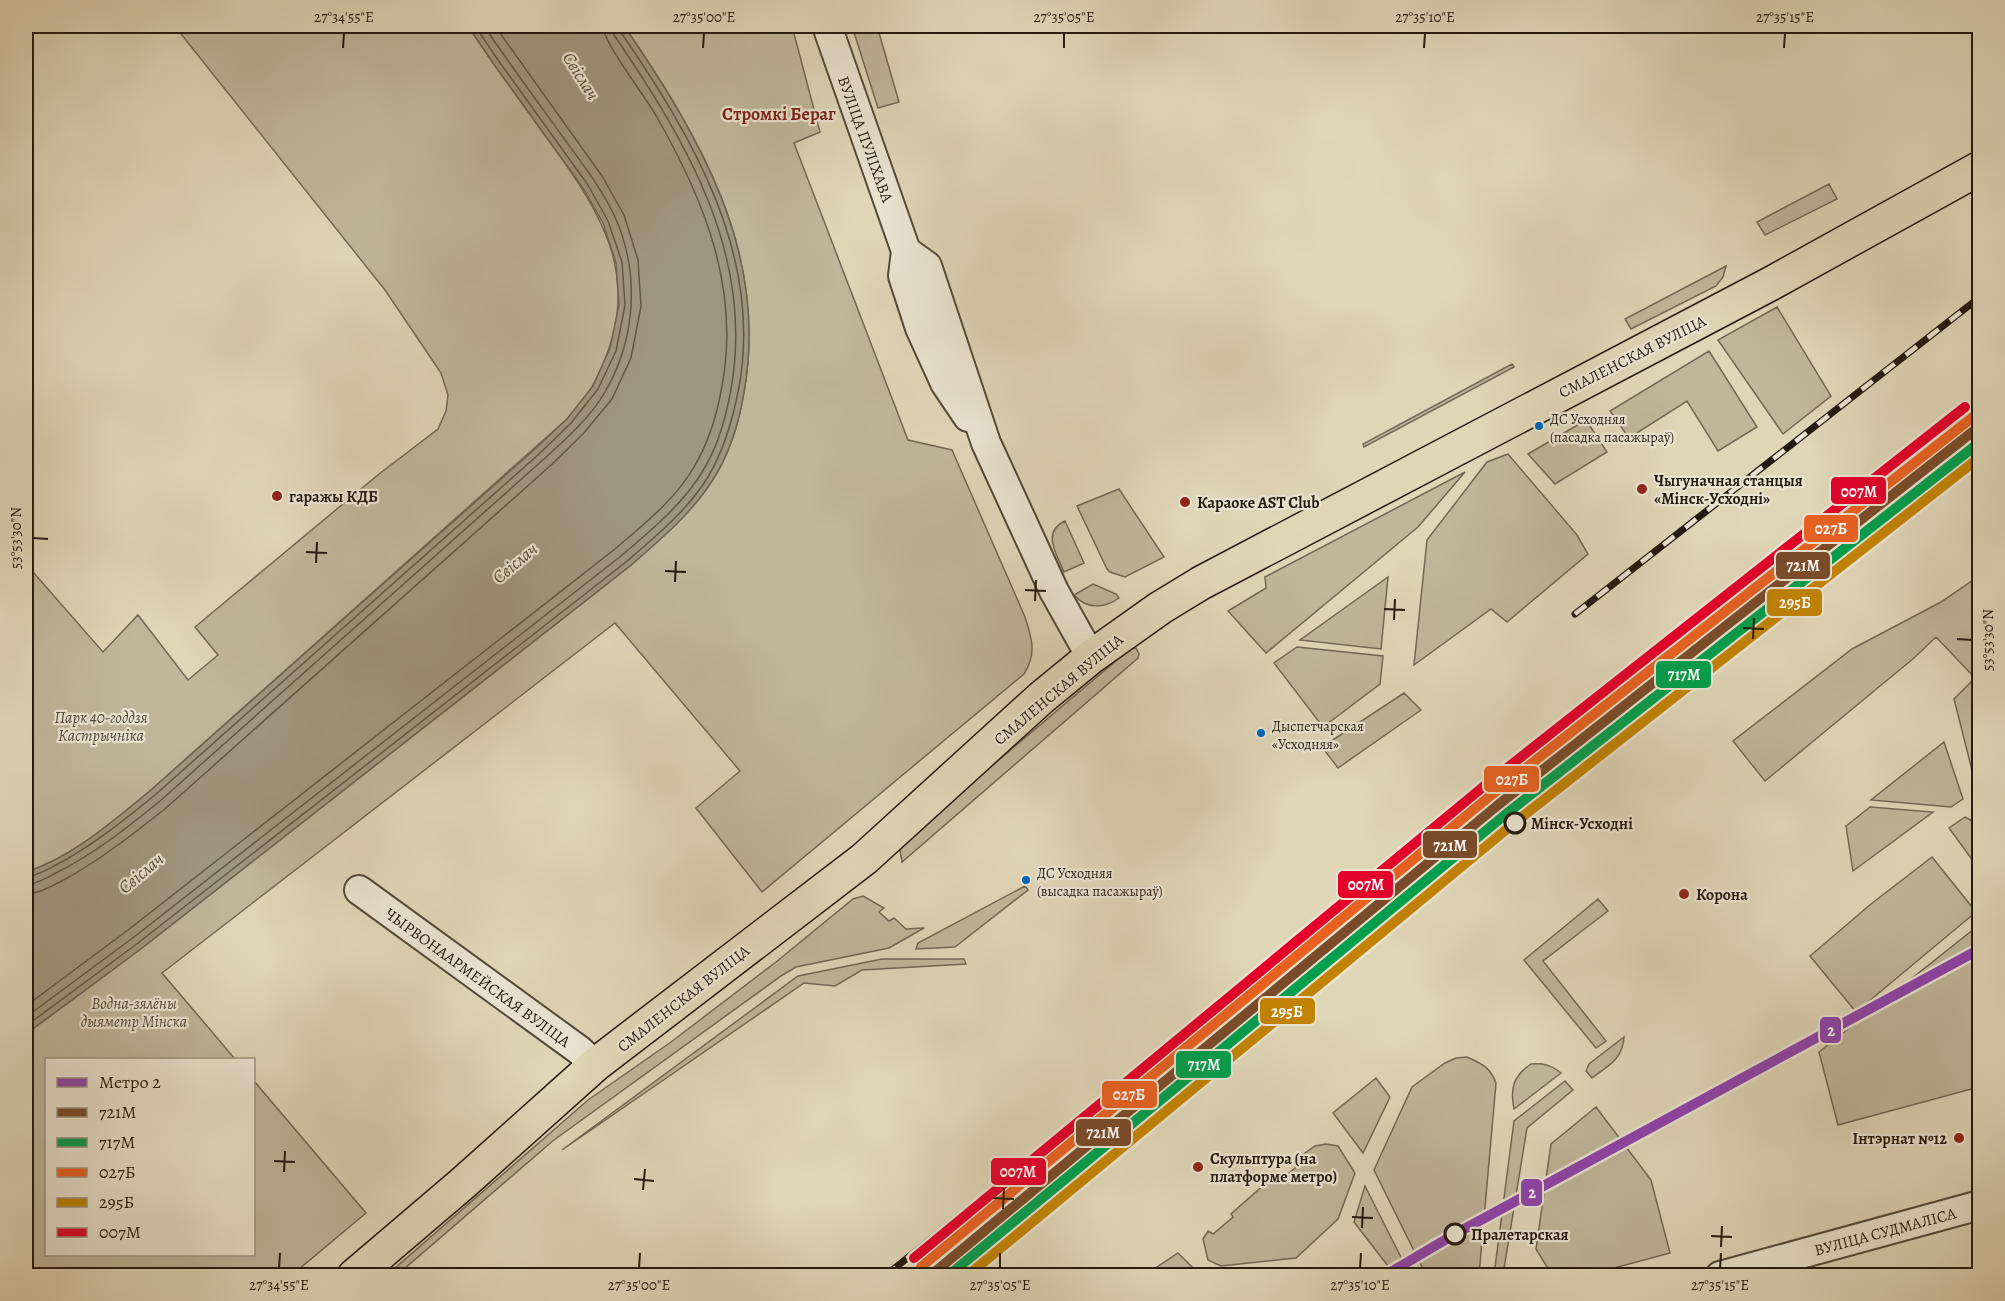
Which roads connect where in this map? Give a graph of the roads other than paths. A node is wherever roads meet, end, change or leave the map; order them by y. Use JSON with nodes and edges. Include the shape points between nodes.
{"nodes":[{"id":1,"x":826,"y":26,"type":"edge"},
{"id":2,"x":1980,"y":168,"type":"edge"},
{"id":3,"x":1091,"y":657,"type":"junction"},
{"id":4,"x":359,"y":891,"type":"dead end"},
{"id":5,"x":596,"y":1065,"type":"junction"},
{"id":6,"x":1980,"y":1205,"type":"edge"},
{"id":7,"x":354,"y":1275,"type":"edge"},
{"id":8,"x":1720,"y":1275,"type":"edge"}],
"edges":[{"from":1,"to":3,"type":"street","name":"ВУЛІЦА ПУЛІХАВА","via":[[916,258],[903,276],[920,328],[945,383],[986,443],[1054,591]]},
{"from":2,"to":3,"type":"main road","name":"СМАЛЕНСКАЯ ВУЛІЦА","via":[[1772,283],[1202,583]]},
{"from":3,"to":5,"type":"main road","name":"СМАЛЕНСКАЯ ВУЛІЦА","via":[[864,859]]},
{"from":4,"to":5,"type":"street","name":"ЧЫРВОНААРМЕЙСКАЯ ВУЛІЦА"},
{"from":5,"to":7,"type":"main road","name":"СМАЛЕНСКАЯ ВУЛІЦА"},
{"from":6,"to":8,"type":"street","name":"ВУЛІЦА СУДМАЛІСА"}]}
